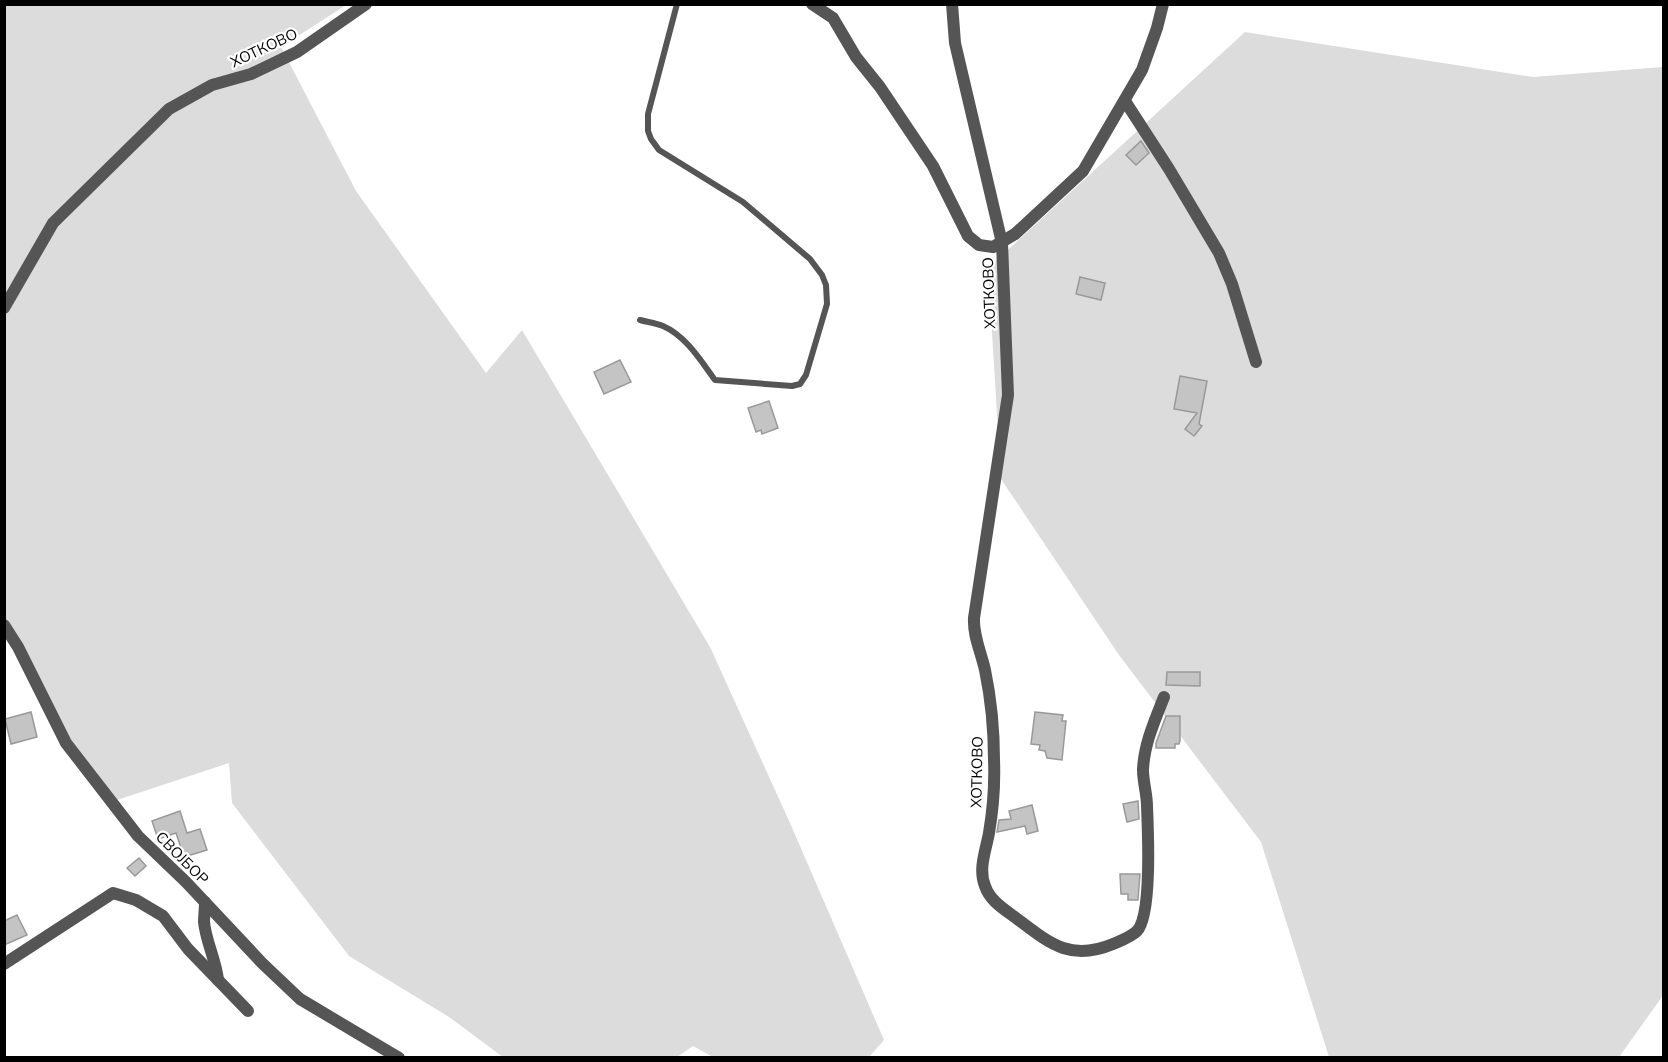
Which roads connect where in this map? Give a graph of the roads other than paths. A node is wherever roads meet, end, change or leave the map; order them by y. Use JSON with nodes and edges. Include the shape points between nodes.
{"nodes":[{"id":1,"x":366,"y":4,"type":"edge"},
{"id":2,"x":677,"y":4,"type":"edge"},
{"id":3,"x":812,"y":4,"type":"edge"},
{"id":4,"x":952,"y":4,"type":"edge"},
{"id":5,"x":1163,"y":4,"type":"edge"},
{"id":6,"x":1125,"y":101,"type":"junction"},
{"id":7,"x":1002,"y":243,"type":"junction"},
{"id":8,"x":5,"y":307,"type":"edge"},
{"id":9,"x":640,"y":320,"type":"dead end"},
{"id":10,"x":1257,"y":362,"type":"dead end"},
{"id":11,"x":4,"y":625,"type":"edge"},
{"id":12,"x":1164,"y":697,"type":"dead end"},
{"id":13,"x":205,"y":902,"type":"junction"},
{"id":14,"x":4,"y":964,"type":"edge"},
{"id":15,"x":218,"y":980,"type":"junction"},
{"id":16,"x":248,"y":1011,"type":"dead end"},
{"id":17,"x":399,"y":1058,"type":"edge"}],
"edges":[{"from":1,"to":8,"type":"street","name":"ХОТКОВО","via":[[297,52],[250,74],[212,85],[170,109],[53,223]]},
{"from":2,"to":9,"type":"lane","via":[[648,114],[651,139],[664,154],[743,202],[810,259],[826,285],[827,304],[806,375],[800,384],[792,386],[715,380],[677,335],[663,326]]},
{"from":3,"to":7,"type":"street","name":"ХОТКОВО","via":[[833,18],[880,87],[933,166],[968,236],[979,245],[993,247]]},
{"from":4,"to":7,"type":"street","name":"ХОТКОВО","via":[[955,43]]},
{"from":5,"to":6,"type":"street","name":"ХОТКОВО","via":[[1142,70]]},
{"from":6,"to":7,"type":"street","name":"ХОТКОВО","via":[[1083,171]]},
{"from":6,"to":10,"type":"street","via":[[1219,253]]},
{"from":7,"to":12,"type":"street","name":"ХОТКОВО","via":[[1008,394],[973,632],[987,681],[994,762],[982,876],[994,901],[1059,946],[1078,953],[1097,951],[1137,931],[1143,918],[1147,896],[1143,771],[1149,735]]},
{"from":11,"to":13,"type":"street","name":"СВОЈБОР","via":[[73,752],[138,836]]},
{"from":13,"to":15,"type":"street","via":[[204,922]]},
{"from":13,"to":17,"type":"street","name":"СВОЈБОР","via":[[300,999]]},
{"from":14,"to":15,"type":"street","via":[[113,893],[136,900],[163,916]]},
{"from":15,"to":16,"type":"street"}]}
